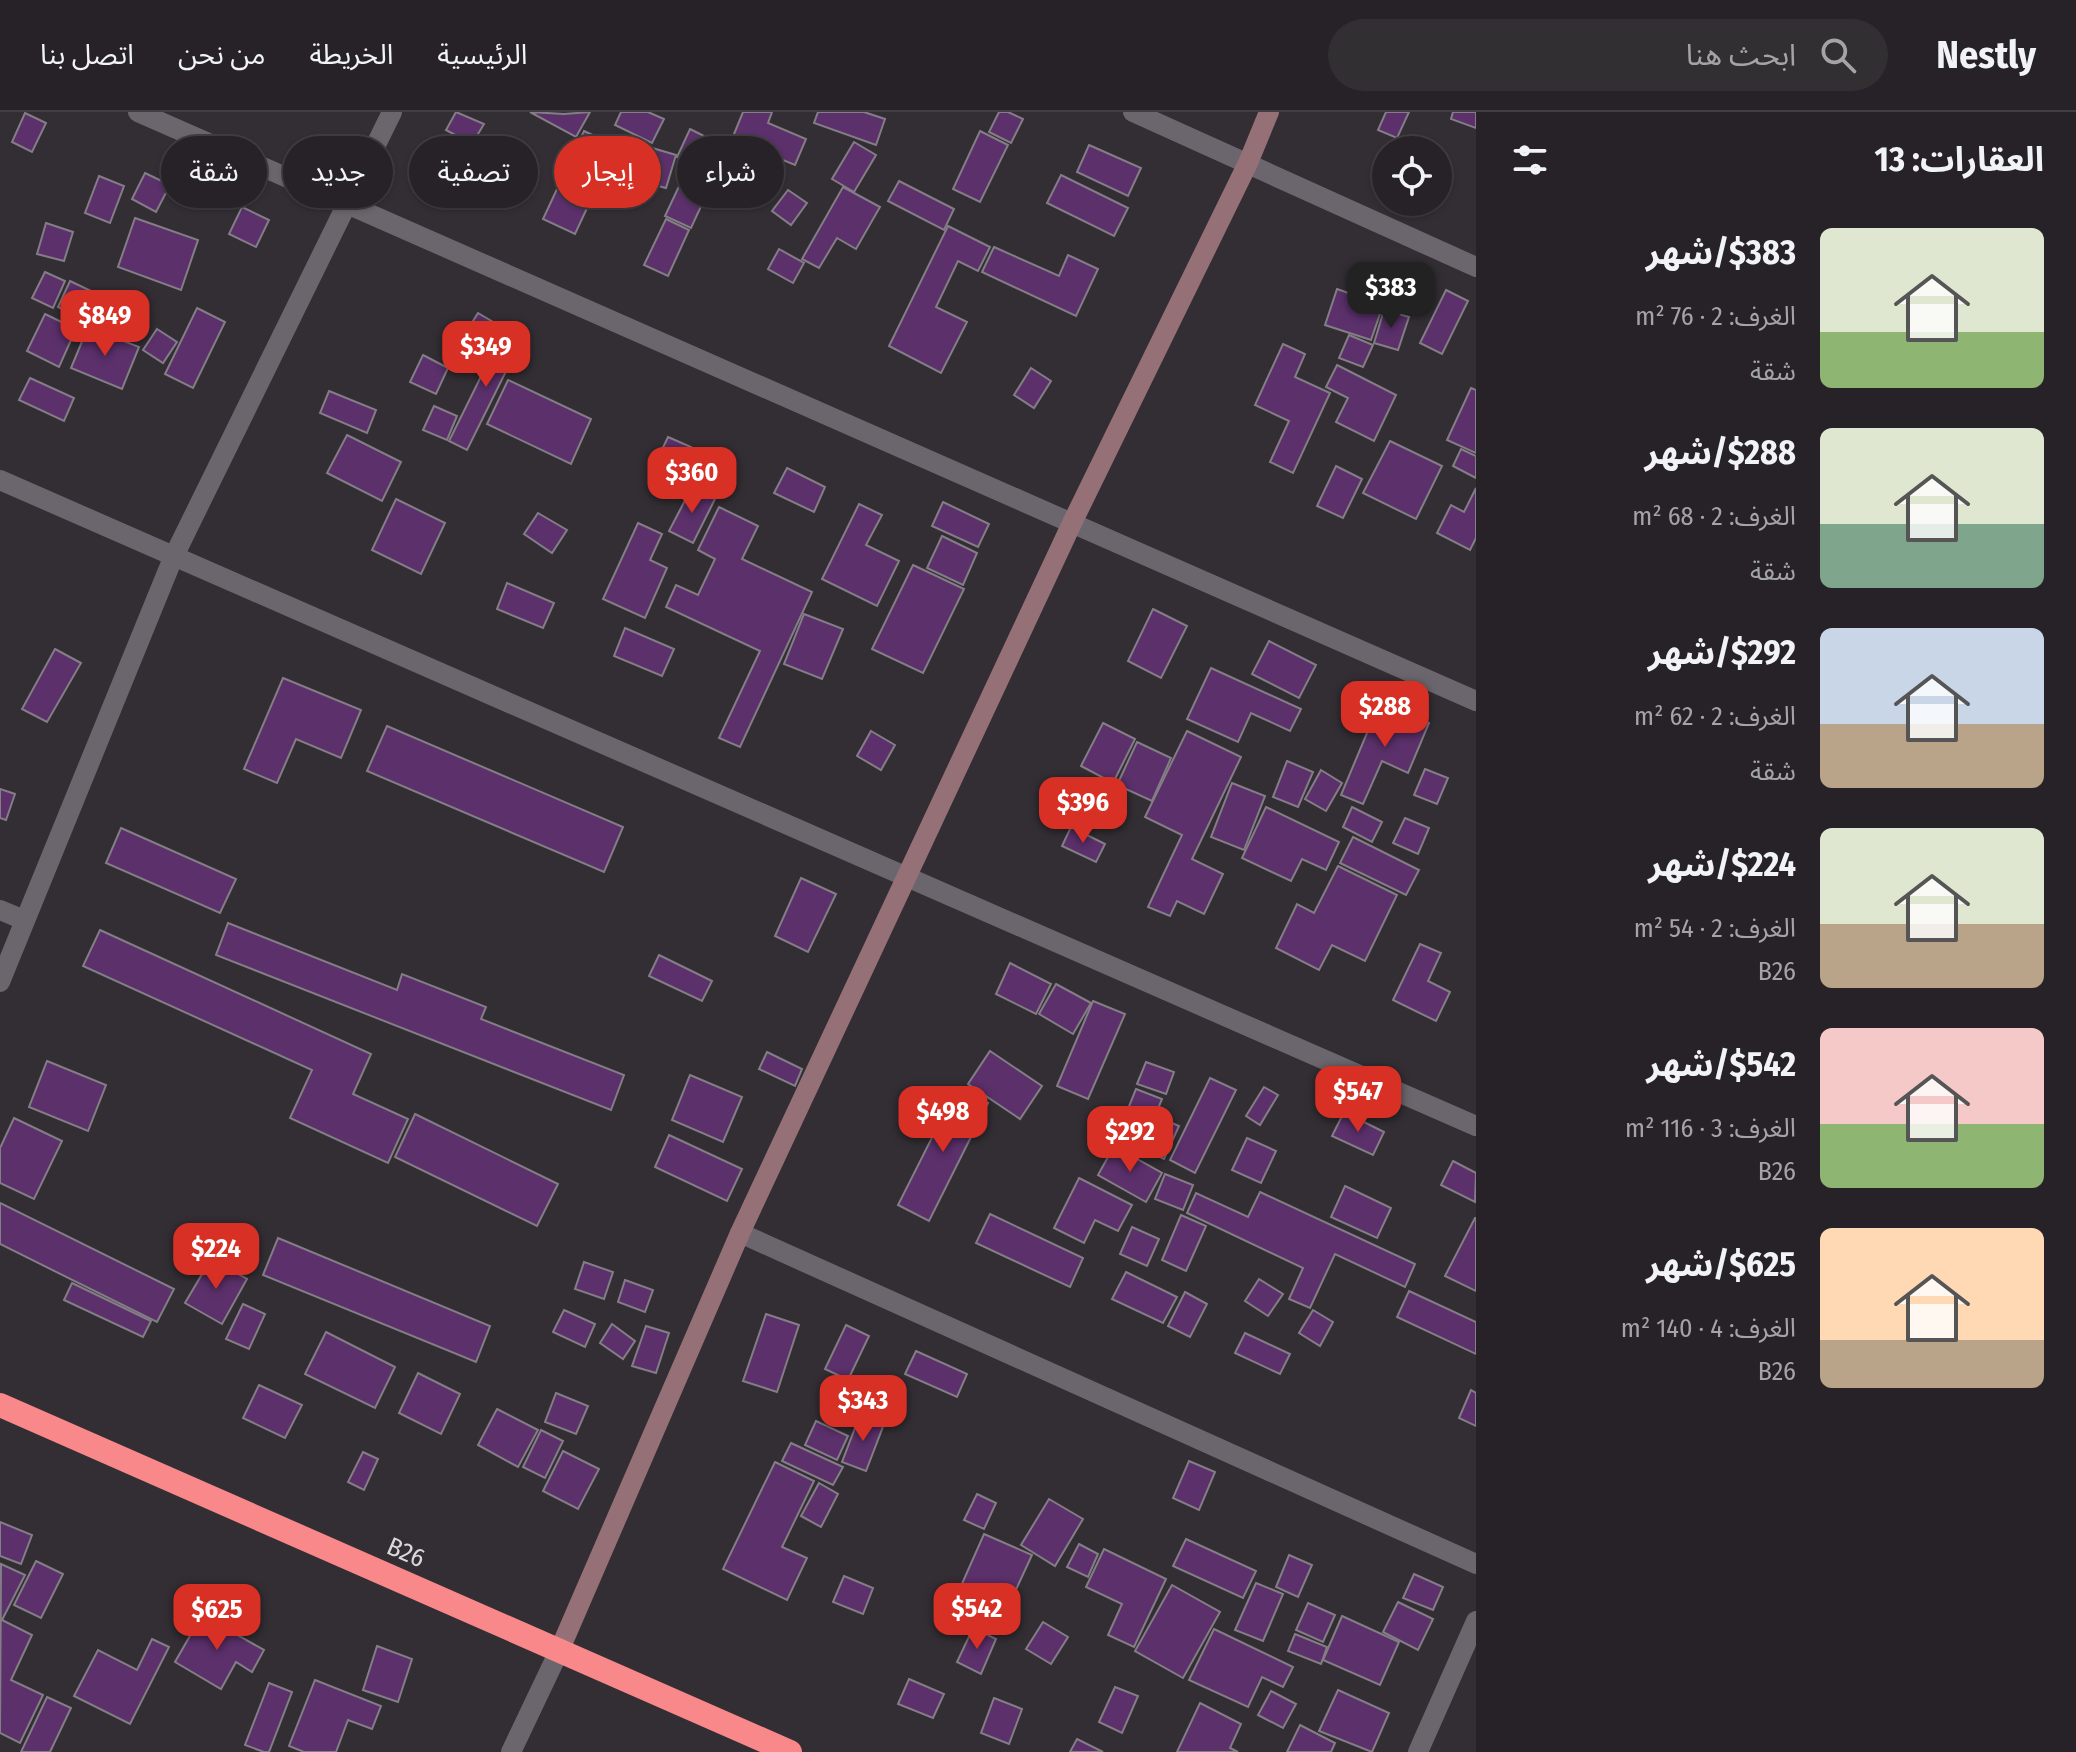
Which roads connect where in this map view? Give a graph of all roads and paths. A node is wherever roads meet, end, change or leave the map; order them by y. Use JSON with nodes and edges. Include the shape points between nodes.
{"nodes":[{"id":1,"x":138,"y":112,"type":"edge"},
{"id":2,"x":392,"y":112,"type":"edge"},
{"id":3,"x":1133,"y":112,"type":"edge"},
{"id":4,"x":1269,"y":112,"type":"edge"},
{"id":5,"x":380,"y":136,"type":"edge"},
{"id":6,"x":1248,"y":163,"type":"junction"},
{"id":7,"x":283,"y":174,"type":"edge"},
{"id":8,"x":344,"y":208,"type":"edge"},
{"id":9,"x":363,"y":208,"type":"edge"},
{"id":10,"x":1476,"y":267,"type":"edge"},
{"id":11,"x":0,"y":480,"type":"edge"},
{"id":12,"x":1073,"y":521,"type":"junction"},
{"id":13,"x":173,"y":558,"type":"junction"},
{"id":14,"x":1476,"y":701,"type":"edge"},
{"id":15,"x":909,"y":875,"type":"junction"},
{"id":16,"x":0,"y":910,"type":"edge"},
{"id":17,"x":24,"y":920,"type":"junction"},
{"id":18,"x":0,"y":982,"type":"edge"},
{"id":19,"x":1476,"y":1126,"type":"edge"},
{"id":20,"x":740,"y":1233,"type":"junction"},
{"id":21,"x":0,"y":1405,"type":"edge"},
{"id":22,"x":1476,"y":1564,"type":"edge"},
{"id":23,"x":1476,"y":1621,"type":"edge"},
{"id":24,"x":560,"y":1649,"type":"junction"},
{"id":25,"x":511,"y":1752,"type":"edge"},
{"id":26,"x":790,"y":1752,"type":"edge"},
{"id":27,"x":1418,"y":1752,"type":"edge"}],
"edges":[{"from":1,"to":7,"type":"street"},
{"from":2,"to":5,"type":"street"},
{"from":3,"to":6,"type":"street"},
{"from":4,"to":6,"type":"main road"},
{"from":6,"to":10,"type":"street"},
{"from":6,"to":12,"type":"main road"},
{"from":8,"to":13,"type":"street"},
{"from":9,"to":12,"type":"street"},
{"from":11,"to":13,"type":"street"},
{"from":12,"to":14,"type":"street"},
{"from":12,"to":15,"type":"main road"},
{"from":13,"to":15,"type":"street"},
{"from":13,"to":17,"type":"street"},
{"from":15,"to":19,"type":"street"},
{"from":15,"to":20,"type":"main road"},
{"from":16,"to":17,"type":"street"},
{"from":17,"to":18,"type":"street"},
{"from":20,"to":22,"type":"street"},
{"from":20,"to":24,"type":"main road"},
{"from":21,"to":24,"type":"highway","name":"B26"},
{"from":23,"to":27,"type":"street"},
{"from":24,"to":25,"type":"street"},
{"from":24,"to":26,"type":"highway","name":"B26"}]}
